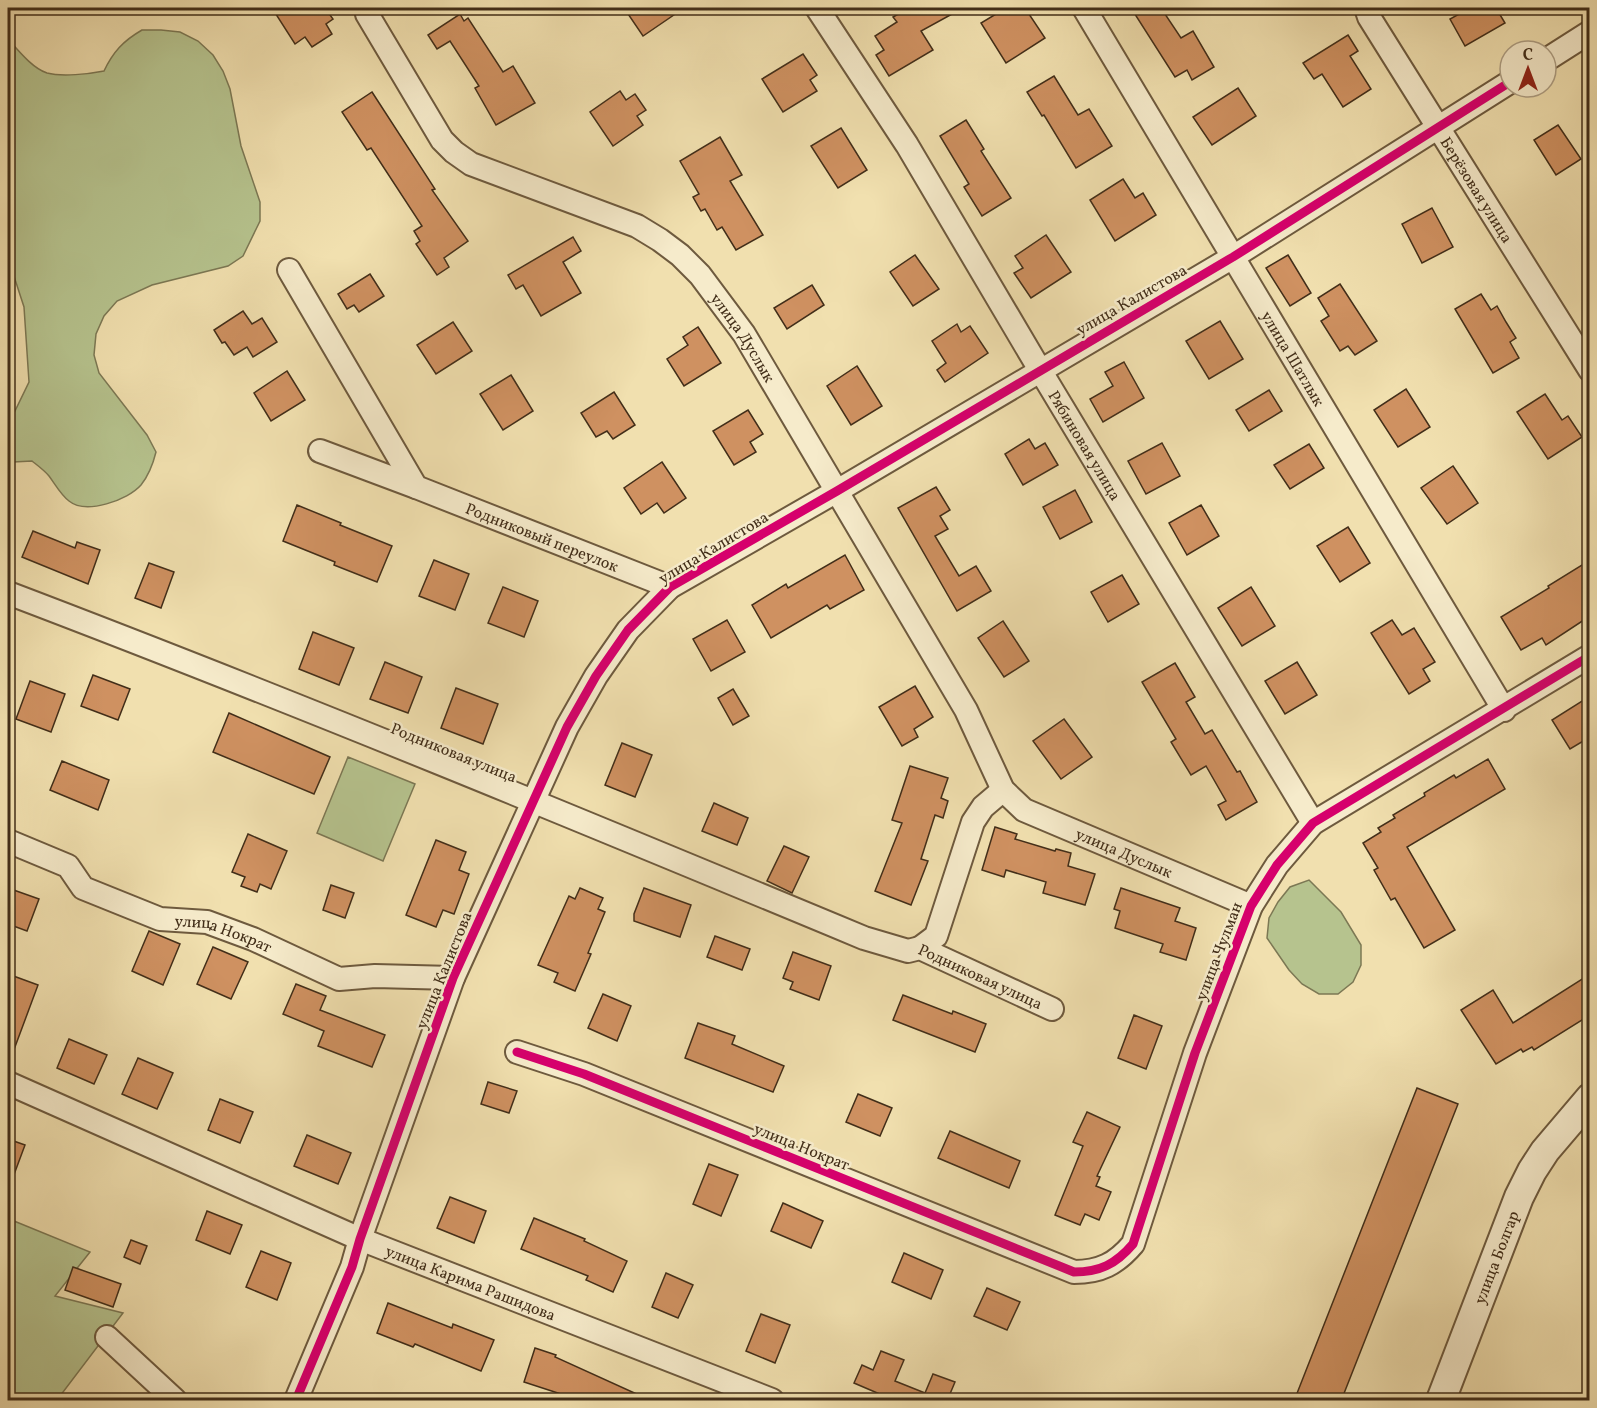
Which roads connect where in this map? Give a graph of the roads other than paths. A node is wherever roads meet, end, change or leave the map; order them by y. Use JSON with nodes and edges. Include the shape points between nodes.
{"nodes":[{"id":1,"x":366,"y":8,"type":"edge"},
{"id":2,"x":817,"y":8,"type":"edge"},
{"id":3,"x":1084,"y":8,"type":"edge"},
{"id":4,"x":1366,"y":8,"type":"edge"},
{"id":5,"x":1590,"y":32,"type":"edge"},
{"id":6,"x":1558,"y":52,"type":"edge"},
{"id":7,"x":1498,"y":90,"type":"edge"},
{"id":8,"x":1438,"y":128,"type":"junction"},
{"id":9,"x":1233,"y":257,"type":"junction"},
{"id":10,"x":289,"y":270,"type":"dead end"},
{"id":11,"x":1040,"y":370,"type":"junction"},
{"id":12,"x":1590,"y":370,"type":"edge"},
{"id":13,"x":320,"y":451,"type":"dead end"},
{"id":14,"x":416,"y":487,"type":"junction"},
{"id":15,"x":837,"y":491,"type":"junction"},
{"id":16,"x":670,"y":587,"type":"junction"},
{"id":17,"x":8,"y":593,"type":"edge"},
{"id":18,"x":1590,"y":656,"type":"edge"},
{"id":19,"x":1503,"y":710,"type":"junction"},
{"id":20,"x":1003,"y":790,"type":"junction"},
{"id":21,"x":534,"y":801,"type":"junction"},
{"id":22,"x":1313,"y":823,"type":"junction"},
{"id":23,"x":8,"y":841,"type":"edge"},
{"id":24,"x":1251,"y":906,"type":"junction"},
{"id":25,"x":920,"y":948,"type":"junction"},
{"id":26,"x":453,"y":978,"type":"junction"},
{"id":27,"x":1052,"y":1009,"type":"dead end"},
{"id":28,"x":517,"y":1052,"type":"dead end"},
{"id":29,"x":8,"y":1083,"type":"edge"},
{"id":30,"x":1590,"y":1098,"type":"edge"},
{"id":31,"x":1579,"y":1122,"type":"edge"},
{"id":32,"x":360,"y":1239,"type":"junction"},
{"id":33,"x":1074,"y":1272,"type":"joint"},
{"id":34,"x":108,"y":1338,"type":"dead end"},
{"id":35,"x":176,"y":1401,"type":"edge"},
{"id":36,"x":296,"y":1401,"type":"edge"},
{"id":37,"x":772,"y":1401,"type":"edge"},
{"id":38,"x":1441,"y":1401,"type":"edge"}],
"edges":[{"from":1,"to":15,"type":"street","name":"улица Дуслык","via":[[436,130],[454,152],[471,164],[637,226],[680,255],[700,275],[744,334]]},
{"from":2,"to":11,"type":"street","name":"Рябиновая улица","via":[[907,145]]},
{"from":3,"to":9,"type":"street","name":"улица Шатлык"},
{"from":4,"to":8,"type":"street","name":"Берёзовая улица"},
{"from":5,"to":6,"type":"street"},
{"from":7,"to":8,"type":"street","name":"улица Калистова"},
{"from":8,"to":9,"type":"street","name":"улица Калистова"},
{"from":8,"to":12,"type":"street","name":"Берёзовая улица"},
{"from":9,"to":11,"type":"street","name":"улица Калистова"},
{"from":9,"to":19,"type":"street","name":"улица Шатлык"},
{"from":10,"to":14,"type":"street"},
{"from":11,"to":15,"type":"street","name":"улица Калистова"},
{"from":11,"to":22,"type":"street","name":"Рябиновая улица"},
{"from":13,"to":14,"type":"street","name":"Родниковый переулок"},
{"from":14,"to":16,"type":"street","name":"Родниковый переулок"},
{"from":15,"to":16,"type":"street","name":"улица Калистова"},
{"from":15,"to":20,"type":"street","name":"улица Дуслык","via":[[966,710]]},
{"from":16,"to":21,"type":"street","name":"улица Калистова","via":[[628,630],[596,676],[567,727]]},
{"from":17,"to":21,"type":"street","name":"Родниковая улица"},
{"from":18,"to":19,"type":"street","name":"улица Чулман"},
{"from":19,"to":22,"type":"street","name":"улица Чулман"},
{"from":20,"to":24,"type":"street","name":"улица Дуслык","via":[[1024,810]]},
{"from":20,"to":25,"type":"street","via":[[973,822],[936,936]]},
{"from":21,"to":25,"type":"street","name":"Родниковая улица","via":[[864,938],[908,951]]},
{"from":21,"to":26,"type":"street","name":"улица Калистова"},
{"from":22,"to":24,"type":"street","name":"улица Чулман","via":[[1276,865]]},
{"from":23,"to":26,"type":"street","name":"улица Нократ","via":[[68,866],[83,888],[160,919],[207,922],[339,979]]},
{"from":24,"to":33,"type":"street","name":"улица Чулман","via":[[1195,1053],[1133,1244],[1111,1265]]},
{"from":25,"to":27,"type":"street","name":"Родниковая улица"},
{"from":26,"to":32,"type":"street","name":"улица Калистова"},
{"from":28,"to":33,"type":"street","name":"улица Нократ","via":[[584,1074]]},
{"from":29,"to":32,"type":"street","name":"улица Карима Рашидова"},
{"from":30,"to":31,"type":"street","name":"улица Болгар"},
{"from":31,"to":38,"type":"street","name":"улица Болгар","via":[[1545,1151],[1519,1197]]},
{"from":32,"to":36,"type":"street","name":"улица Калистова"},
{"from":32,"to":37,"type":"street","name":"улица Карима Рашидова"},
{"from":34,"to":35,"type":"street"}]}
